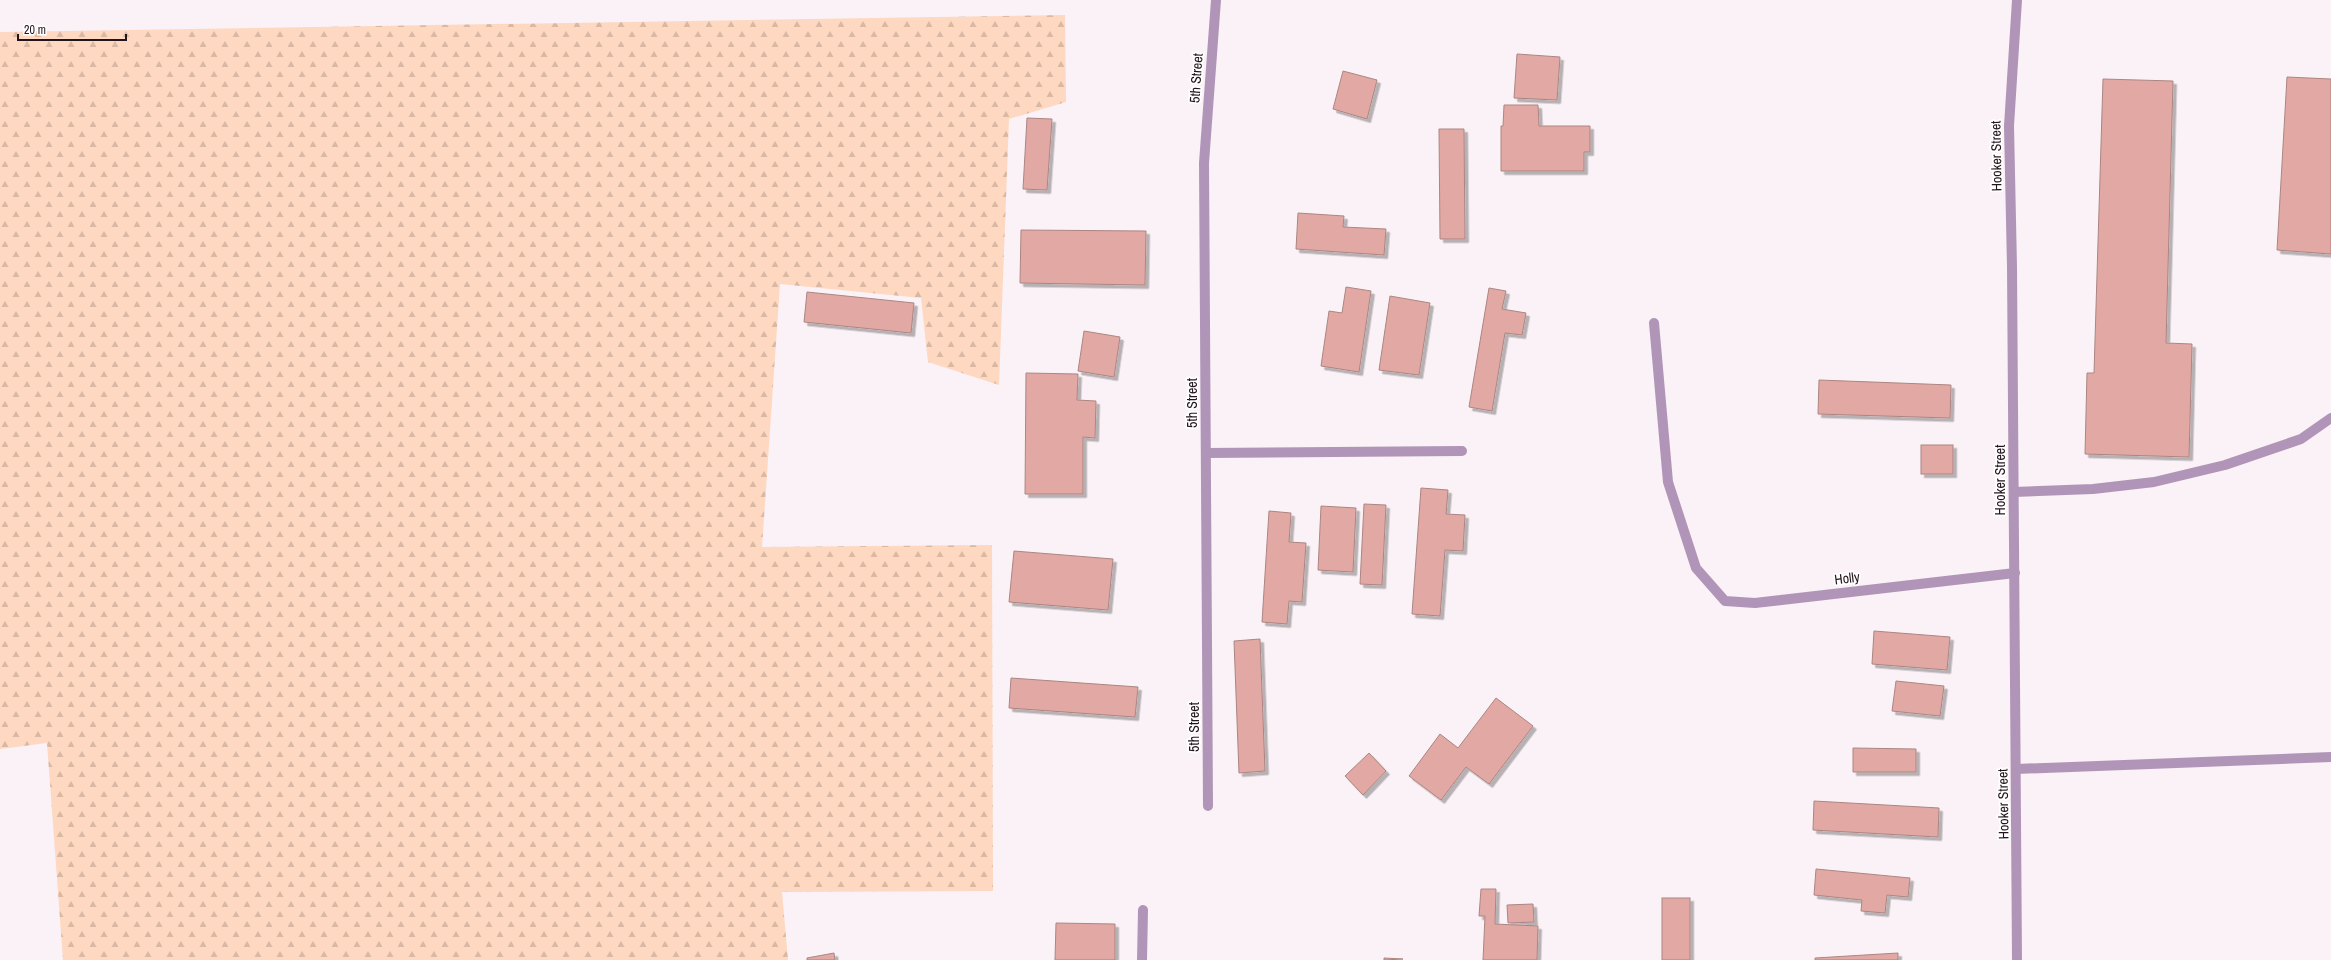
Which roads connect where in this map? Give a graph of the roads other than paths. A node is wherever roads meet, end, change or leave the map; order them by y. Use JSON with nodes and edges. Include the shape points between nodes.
{"nodes":[{"id":1,"x":1216,"y":0,"type":"edge"},
{"id":2,"x":2017,"y":0,"type":"edge"},
{"id":3,"x":1654,"y":323,"type":"dead end"},
{"id":4,"x":2331,"y":418,"type":"edge"},
{"id":5,"x":1462,"y":451,"type":"dead end"},
{"id":6,"x":1206,"y":453,"type":"junction"},
{"id":7,"x":2014,"y":492,"type":"junction"},
{"id":8,"x":2015,"y":573,"type":"junction"},
{"id":9,"x":2331,"y":757,"type":"edge"},
{"id":10,"x":2016,"y":769,"type":"junction"},
{"id":11,"x":1208,"y":806,"type":"dead end"},
{"id":12,"x":1143,"y":910,"type":"dead end"},
{"id":13,"x":1142,"y":960,"type":"edge"},
{"id":14,"x":2017,"y":960,"type":"edge"}],
"edges":[{"from":1,"to":6,"type":"street","name":"5th Street","via":[[1204,162]]},
{"from":2,"to":7,"type":"street","name":"Hooker Street","via":[[2009,126]]},
{"from":3,"to":8,"type":"street","name":"Holly","via":[[1668,482],[1696,568],[1725,601],[1755,603]]},
{"from":4,"to":7,"type":"street","via":[[2301,439],[2225,465],[2154,482],[2093,489]]},
{"from":5,"to":6,"type":"street"},
{"from":6,"to":11,"type":"street","name":"5th Street"},
{"from":7,"to":8,"type":"street","name":"Hooker Street"},
{"from":8,"to":10,"type":"street","name":"Hooker Street"},
{"from":9,"to":10,"type":"street"},
{"from":10,"to":14,"type":"street","name":"Hooker Street"},
{"from":12,"to":13,"type":"street"}]}
